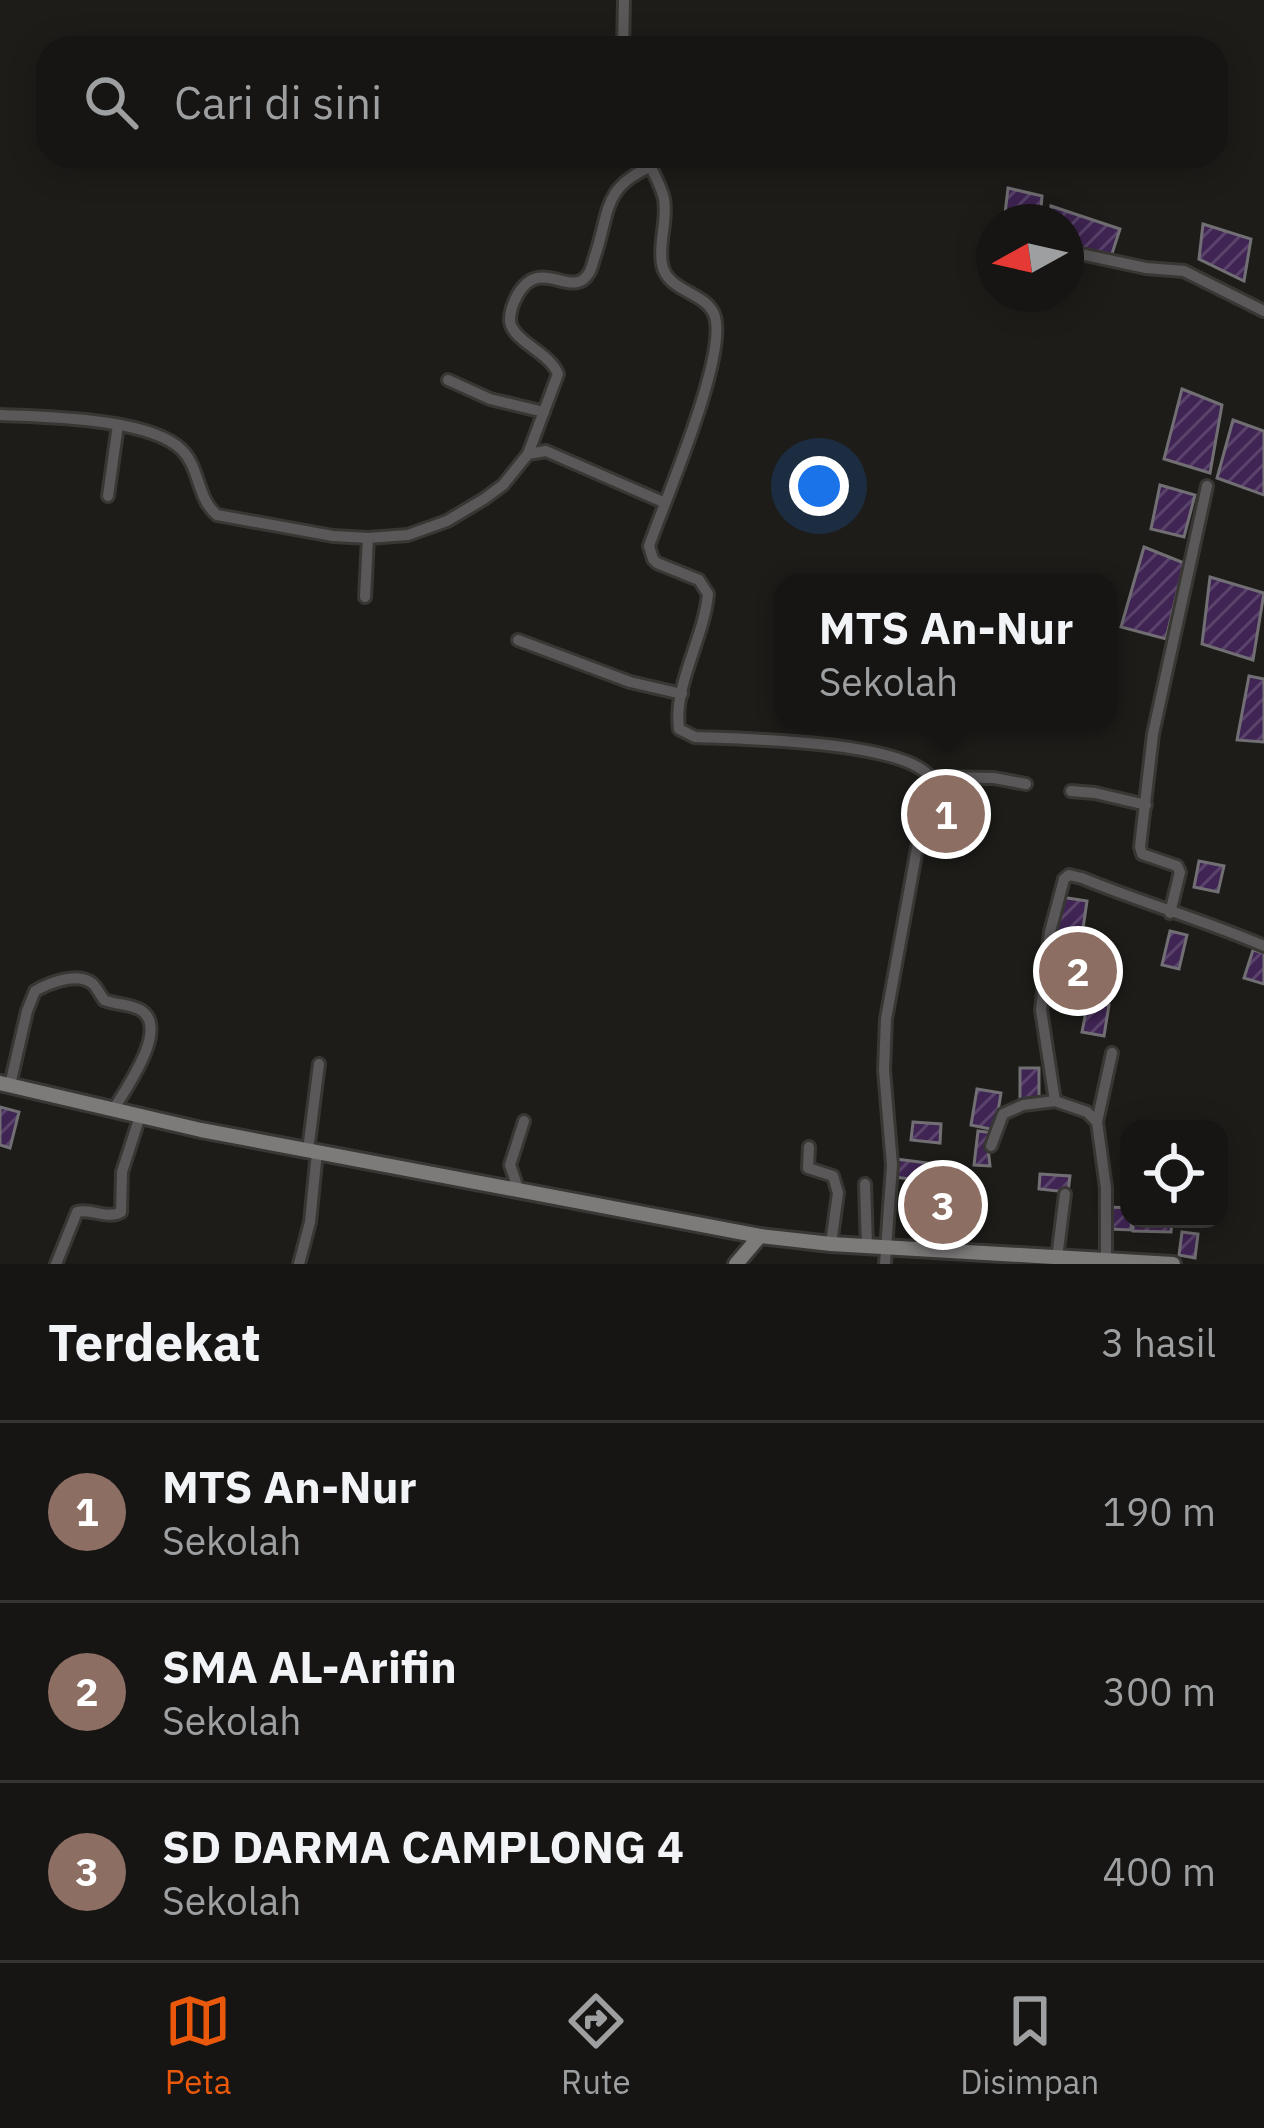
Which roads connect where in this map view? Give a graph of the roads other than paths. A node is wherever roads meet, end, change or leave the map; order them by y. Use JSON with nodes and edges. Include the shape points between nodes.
{"nodes":[{"id":1,"x":624,"y":0,"type":"edge"},
{"id":2,"x":623,"y":36,"type":"edge"},
{"id":3,"x":640,"y":168,"type":"edge"},
{"id":4,"x":651,"y":168,"type":"edge"},
{"id":5,"x":1084,"y":255,"type":"edge"},
{"id":6,"x":1264,"y":311,"type":"edge"},
{"id":7,"x":448,"y":380,"type":"dead end"},
{"id":8,"x":544,"y":412,"type":"junction"},
{"id":9,"x":0,"y":415,"type":"edge"},
{"id":10,"x":118,"y":425,"type":"junction"},
{"id":11,"x":528,"y":454,"type":"junction"},
{"id":12,"x":1207,"y":486,"type":"dead end"},
{"id":13,"x":108,"y":496,"type":"dead end"},
{"id":14,"x":663,"y":502,"type":"junction"},
{"id":15,"x":368,"y":538,"type":"junction"},
{"id":16,"x":365,"y":597,"type":"dead end"},
{"id":17,"x":518,"y":640,"type":"dead end"},
{"id":18,"x":682,"y":694,"type":"junction"},
{"id":19,"x":930,"y":777,"type":"junction"},
{"id":20,"x":1026,"y":784,"type":"dead end"},
{"id":21,"x":1071,"y":791,"type":"dead end"},
{"id":22,"x":1146,"y":805,"type":"junction"},
{"id":23,"x":1170,"y":913,"type":"junction"},
{"id":24,"x":1264,"y":946,"type":"edge"},
{"id":25,"x":1112,"y":1053,"type":"dead end"},
{"id":26,"x":320,"y":1064,"type":"dead end"},
{"id":27,"x":5,"y":1084,"type":"edge"},
{"id":28,"x":1055,"y":1101,"type":"junction"},
{"id":29,"x":114,"y":1109,"type":"junction"},
{"id":30,"x":140,"y":1115,"type":"junction"},
{"id":31,"x":524,"y":1121,"type":"dead end"},
{"id":32,"x":1097,"y":1122,"type":"junction"},
{"id":33,"x":992,"y":1146,"type":"dead end"},
{"id":34,"x":809,"y":1147,"type":"dead end"},
{"id":35,"x":312,"y":1151,"type":"junction"},
{"id":36,"x":865,"y":1184,"type":"dead end"},
{"id":37,"x":519,"y":1191,"type":"junction"},
{"id":38,"x":1064,"y":1194,"type":"dead end"},
{"id":39,"x":760,"y":1236,"type":"junction"},
{"id":40,"x":831,"y":1244,"type":"junction"},
{"id":41,"x":866,"y":1246,"type":"junction"},
{"id":42,"x":886,"y":1247,"type":"junction"},
{"id":43,"x":927,"y":1257,"type":"edge"},
{"id":44,"x":1057,"y":1258,"type":"junction"},
{"id":45,"x":1106,"y":1261,"type":"edge"},
{"id":46,"x":56,"y":1264,"type":"edge"},
{"id":47,"x":299,"y":1264,"type":"edge"},
{"id":48,"x":736,"y":1264,"type":"edge"},
{"id":49,"x":885,"y":1264,"type":"edge"},
{"id":50,"x":1174,"y":1264,"type":"edge"}],
"edges":[{"from":1,"to":2,"type":"street"},
{"from":3,"to":8,"type":"street","via":[[612,195],[589,273],[571,284],[536,277],[516,296],[513,329],[557,368]]},
{"from":4,"to":14,"type":"street","via":[[664,200],[663,267],[707,304],[716,323],[704,397]]},
{"from":5,"to":6,"type":"street","via":[[1190,273]]},
{"from":7,"to":8,"type":"street"},
{"from":8,"to":11,"type":"street"},
{"from":9,"to":10,"type":"street"},
{"from":10,"to":13,"type":"street"},
{"from":10,"to":15,"type":"street","via":[[178,446],[217,515]]},
{"from":11,"to":14,"type":"street","via":[[547,451]]},
{"from":11,"to":15,"type":"street","via":[[503,485],[447,521]]},
{"from":12,"to":22,"type":"street","via":[[1153,734]]},
{"from":14,"to":18,"type":"street","via":[[649,546],[653,559],[699,580],[708,594]]},
{"from":15,"to":16,"type":"street"},
{"from":17,"to":18,"type":"street"},
{"from":18,"to":19,"type":"street","via":[[677,716],[686,734],[841,747],[904,760]]},
{"from":19,"to":20,"type":"street"},
{"from":19,"to":42,"type":"street","via":[[886,1018]]},
{"from":21,"to":22,"type":"street"},
{"from":22,"to":23,"type":"street","via":[[1140,852],[1180,872]]},
{"from":23,"to":24,"type":"street"},
{"from":23,"to":28,"type":"street","via":[[1073,875],[1064,879],[1041,1010]]},
{"from":25,"to":32,"type":"street"},
{"from":26,"to":35,"type":"street"},
{"from":27,"to":29,"type":"street"},
{"from":27,"to":29,"type":"street","via":[[35,991],[87,980],[104,1000],[150,1020],[150,1040]]},
{"from":28,"to":32,"type":"street"},
{"from":28,"to":33,"type":"street","via":[[1003,1114]]},
{"from":29,"to":30,"type":"street"},
{"from":30,"to":35,"type":"street"},
{"from":30,"to":46,"type":"street","via":[[122,1172],[122,1212],[77,1212]]},
{"from":31,"to":37,"type":"street","via":[[510,1165]]},
{"from":32,"to":45,"type":"street"},
{"from":34,"to":40,"type":"street","via":[[808,1168],[838,1186]]},
{"from":35,"to":37,"type":"street"},
{"from":35,"to":47,"type":"street","via":[[310,1222]]},
{"from":36,"to":41,"type":"street"},
{"from":37,"to":39,"type":"street"},
{"from":38,"to":44,"type":"street"},
{"from":39,"to":40,"type":"street"},
{"from":39,"to":48,"type":"street"},
{"from":40,"to":41,"type":"street"},
{"from":41,"to":42,"type":"street"},
{"from":42,"to":43,"type":"street"},
{"from":42,"to":49,"type":"street"},
{"from":43,"to":44,"type":"street"},
{"from":44,"to":45,"type":"street"},
{"from":45,"to":50,"type":"street"}]}
